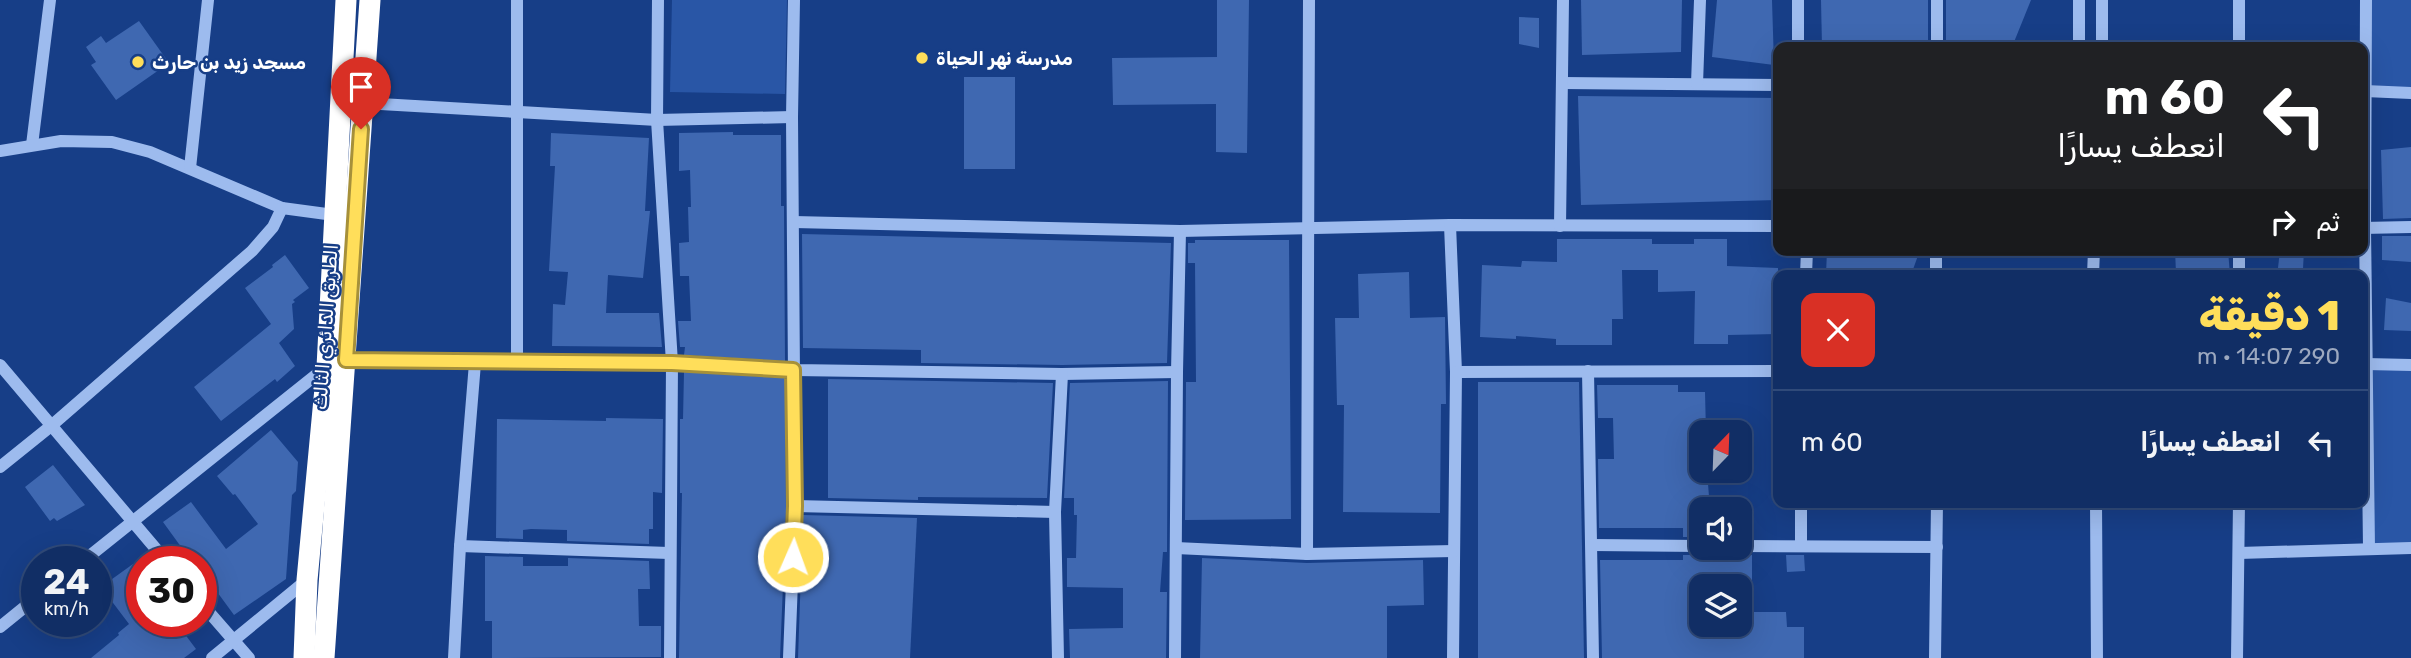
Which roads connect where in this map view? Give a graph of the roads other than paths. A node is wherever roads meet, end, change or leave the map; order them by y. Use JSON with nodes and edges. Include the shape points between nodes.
{"nodes":[{"id":1,"x":50,"y":0,"type":"edge"},
{"id":2,"x":208,"y":0,"type":"edge"},
{"id":3,"x":346,"y":0,"type":"edge"},
{"id":4,"x":370,"y":0,"type":"edge"},
{"id":5,"x":517,"y":0,"type":"edge"},
{"id":6,"x":658,"y":0,"type":"edge"},
{"id":7,"x":793,"y":0,"type":"edge"},
{"id":8,"x":1309,"y":0,"type":"edge"},
{"id":9,"x":1563,"y":0,"type":"edge"},
{"id":10,"x":1700,"y":0,"type":"edge"},
{"id":11,"x":1798,"y":0,"type":"edge"},
{"id":12,"x":1937,"y":0,"type":"edge"},
{"id":13,"x":2079,"y":0,"type":"edge"},
{"id":14,"x":2102,"y":0,"type":"edge"},
{"id":15,"x":2239,"y":0,"type":"edge"},
{"id":16,"x":2366,"y":0,"type":"edge"},
{"id":17,"x":1798,"y":42,"type":"edge"},
{"id":18,"x":1937,"y":42,"type":"edge"},
{"id":19,"x":2079,"y":42,"type":"edge"},
{"id":20,"x":2102,"y":42,"type":"edge"},
{"id":21,"x":2239,"y":42,"type":"edge"},
{"id":22,"x":2366,"y":42,"type":"edge"},
{"id":23,"x":1562,"y":83,"type":"junction"},
{"id":24,"x":1697,"y":84,"type":"junction"},
{"id":25,"x":1773,"y":85,"type":"edge"},
{"id":26,"x":2368,"y":91,"type":"edge"},
{"id":27,"x":2411,"y":93,"type":"edge"},
{"id":28,"x":363,"y":103,"type":"junction"},
{"id":29,"x":516,"y":113,"type":"junction"},
{"id":30,"x":792,"y":117,"type":"junction"},
{"id":31,"x":657,"y":120,"type":"junction"},
{"id":32,"x":32,"y":145,"type":"junction"},
{"id":33,"x":0,"y":151,"type":"edge"},
{"id":34,"x":190,"y":168,"type":"junction"},
{"id":35,"x":282,"y":208,"type":"junction"},
{"id":36,"x":334,"y":215,"type":"junction"},
{"id":37,"x":793,"y":222,"type":"junction"},
{"id":38,"x":1450,"y":225,"type":"junction"},
{"id":39,"x":1560,"y":226,"type":"junction"},
{"id":40,"x":1773,"y":226,"type":"edge"},
{"id":41,"x":2411,"y":227,"type":"edge"},
{"id":42,"x":1307,"y":228,"type":"junction"},
{"id":43,"x":2368,"y":228,"type":"edge"},
{"id":44,"x":1180,"y":231,"type":"junction"},
{"id":45,"x":336,"y":363,"type":"junction"},
{"id":46,"x":475,"y":363,"type":"junction"},
{"id":47,"x":517,"y":363,"type":"junction"},
{"id":48,"x":672,"y":363,"type":"junction"},
{"id":49,"x":2368,"y":364,"type":"edge"},
{"id":50,"x":0,"y":365,"type":"edge"},
{"id":51,"x":2411,"y":365,"type":"edge"},
{"id":52,"x":793,"y":370,"type":"junction"},
{"id":53,"x":1588,"y":371,"type":"junction"},
{"id":54,"x":1773,"y":371,"type":"edge"},
{"id":55,"x":1456,"y":372,"type":"junction"},
{"id":56,"x":1177,"y":373,"type":"junction"},
{"id":57,"x":1062,"y":374,"type":"junction"},
{"id":58,"x":51,"y":426,"type":"junction"},
{"id":59,"x":0,"y":467,"type":"edge"},
{"id":60,"x":2368,"y":487,"type":"edge"},
{"id":61,"x":795,"y":506,"type":"junction"},
{"id":62,"x":1801,"y":508,"type":"edge"},
{"id":63,"x":1937,"y":508,"type":"edge"},
{"id":64,"x":2096,"y":508,"type":"edge"},
{"id":65,"x":2239,"y":508,"type":"edge"},
{"id":66,"x":1055,"y":512,"type":"junction"},
{"id":67,"x":132,"y":522,"type":"junction"},
{"id":68,"x":1592,"y":545,"type":"junction"},
{"id":69,"x":102,"y":546,"type":"edge"},
{"id":70,"x":153,"y":546,"type":"edge"},
{"id":71,"x":460,"y":546,"type":"junction"},
{"id":72,"x":1689,"y":546,"type":"edge"},
{"id":73,"x":1752,"y":546,"type":"edge"},
{"id":74,"x":1801,"y":546,"type":"junction"},
{"id":75,"x":1937,"y":547,"type":"junction"},
{"id":76,"x":1176,"y":548,"type":"junction"},
{"id":77,"x":2369,"y":548,"type":"junction"},
{"id":78,"x":2411,"y":548,"type":"edge"},
{"id":79,"x":1454,"y":551,"type":"junction"},
{"id":80,"x":669,"y":553,"type":"junction"},
{"id":81,"x":2239,"y":553,"type":"junction"},
{"id":82,"x":1307,"y":554,"type":"junction"},
{"id":83,"x":307,"y":580,"type":"junction"},
{"id":84,"x":21,"y":610,"type":"edge"},
{"id":85,"x":217,"y":621,"type":"edge"},
{"id":86,"x":0,"y":627,"type":"edge"},
{"id":87,"x":234,"y":641,"type":"junction"},
{"id":88,"x":212,"y":658,"type":"edge"},
{"id":89,"x":249,"y":658,"type":"edge"},
{"id":90,"x":304,"y":658,"type":"edge"},
{"id":91,"x":324,"y":658,"type":"edge"},
{"id":92,"x":454,"y":658,"type":"edge"},
{"id":93,"x":670,"y":658,"type":"edge"},
{"id":94,"x":789,"y":658,"type":"edge"},
{"id":95,"x":1058,"y":658,"type":"edge"},
{"id":96,"x":1175,"y":658,"type":"edge"},
{"id":97,"x":1453,"y":658,"type":"edge"},
{"id":98,"x":1593,"y":658,"type":"edge"},
{"id":99,"x":1935,"y":658,"type":"edge"},
{"id":100,"x":2097,"y":658,"type":"edge"},
{"id":101,"x":2237,"y":658,"type":"edge"}],
"edges":[{"from":1,"to":32,"type":"street"},
{"from":2,"to":34,"type":"street"},
{"from":3,"to":36,"type":"highway","name":"الطريق الدائري الثالث"},
{"from":4,"to":28,"type":"highway","name":"الطريق الدائري الثالث"},
{"from":5,"to":29,"type":"street"},
{"from":6,"to":31,"type":"street"},
{"from":7,"to":30,"type":"street"},
{"from":8,"to":42,"type":"street"},
{"from":9,"to":23,"type":"street"},
{"from":10,"to":24,"type":"street"},
{"from":11,"to":17,"type":"street"},
{"from":12,"to":18,"type":"street"},
{"from":13,"to":19,"type":"street"},
{"from":14,"to":20,"type":"street"},
{"from":15,"to":21,"type":"street"},
{"from":16,"to":22,"type":"street"},
{"from":23,"to":24,"type":"street"},
{"from":23,"to":39,"type":"street"},
{"from":24,"to":25,"type":"street"},
{"from":26,"to":27,"type":"street"},
{"from":28,"to":29,"type":"street"},
{"from":28,"to":45,"type":"highway","name":"الطريق الدائري الثالث"},
{"from":29,"to":31,"type":"street"},
{"from":29,"to":47,"type":"street"},
{"from":30,"to":31,"type":"street"},
{"from":30,"to":37,"type":"street"},
{"from":31,"to":48,"type":"street"},
{"from":32,"to":33,"type":"street"},
{"from":32,"to":34,"type":"street","via":[[112,142]]},
{"from":34,"to":35,"type":"street"},
{"from":35,"to":36,"type":"street"},
{"from":35,"to":58,"type":"street","via":[[252,251]]},
{"from":36,"to":45,"type":"highway","name":"الطريق الدائري الثالث"},
{"from":37,"to":44,"type":"street"},
{"from":37,"to":52,"type":"street"},
{"from":38,"to":39,"type":"street"},
{"from":38,"to":42,"type":"street"},
{"from":38,"to":55,"type":"street"},
{"from":39,"to":40,"type":"street"},
{"from":41,"to":43,"type":"street"},
{"from":42,"to":44,"type":"street"},
{"from":42,"to":82,"type":"street"},
{"from":44,"to":56,"type":"street"},
{"from":45,"to":46,"type":"street"},
{"from":45,"to":67,"type":"street"},
{"from":45,"to":83,"type":"highway","name":"الطريق الدائري الثالث"},
{"from":45,"to":91,"type":"highway","name":"الطريق الدائري الثالث"},
{"from":46,"to":47,"type":"street"},
{"from":46,"to":71,"type":"street"},
{"from":47,"to":48,"type":"street"},
{"from":48,"to":52,"type":"street"},
{"from":48,"to":80,"type":"street"},
{"from":49,"to":51,"type":"street"},
{"from":50,"to":58,"type":"street"},
{"from":52,"to":57,"type":"street"},
{"from":52,"to":61,"type":"street"},
{"from":53,"to":54,"type":"street"},
{"from":53,"to":55,"type":"street"},
{"from":53,"to":68,"type":"street"},
{"from":55,"to":79,"type":"street"},
{"from":56,"to":57,"type":"street"},
{"from":56,"to":76,"type":"street"},
{"from":57,"to":66,"type":"street"},
{"from":58,"to":59,"type":"street"},
{"from":58,"to":67,"type":"street"},
{"from":60,"to":77,"type":"street"},
{"from":61,"to":66,"type":"street"},
{"from":61,"to":94,"type":"street"},
{"from":62,"to":74,"type":"street"},
{"from":63,"to":75,"type":"street"},
{"from":64,"to":100,"type":"street"},
{"from":65,"to":81,"type":"street"},
{"from":66,"to":95,"type":"street"},
{"from":67,"to":69,"type":"street"},
{"from":67,"to":70,"type":"street"},
{"from":68,"to":72,"type":"street"},
{"from":68,"to":98,"type":"street"},
{"from":71,"to":80,"type":"street"},
{"from":71,"to":92,"type":"street"},
{"from":73,"to":74,"type":"street"},
{"from":74,"to":75,"type":"street"},
{"from":75,"to":99,"type":"street"},
{"from":76,"to":82,"type":"street"},
{"from":76,"to":96,"type":"street"},
{"from":77,"to":78,"type":"street"},
{"from":77,"to":81,"type":"street"},
{"from":79,"to":82,"type":"street"},
{"from":79,"to":97,"type":"street"},
{"from":80,"to":93,"type":"street"},
{"from":81,"to":101,"type":"street"},
{"from":83,"to":87,"type":"street"},
{"from":83,"to":90,"type":"highway","name":"الطريق الدائري الثالث"},
{"from":84,"to":86,"type":"street"},
{"from":85,"to":87,"type":"street"},
{"from":87,"to":88,"type":"street"},
{"from":87,"to":89,"type":"street"}]}
